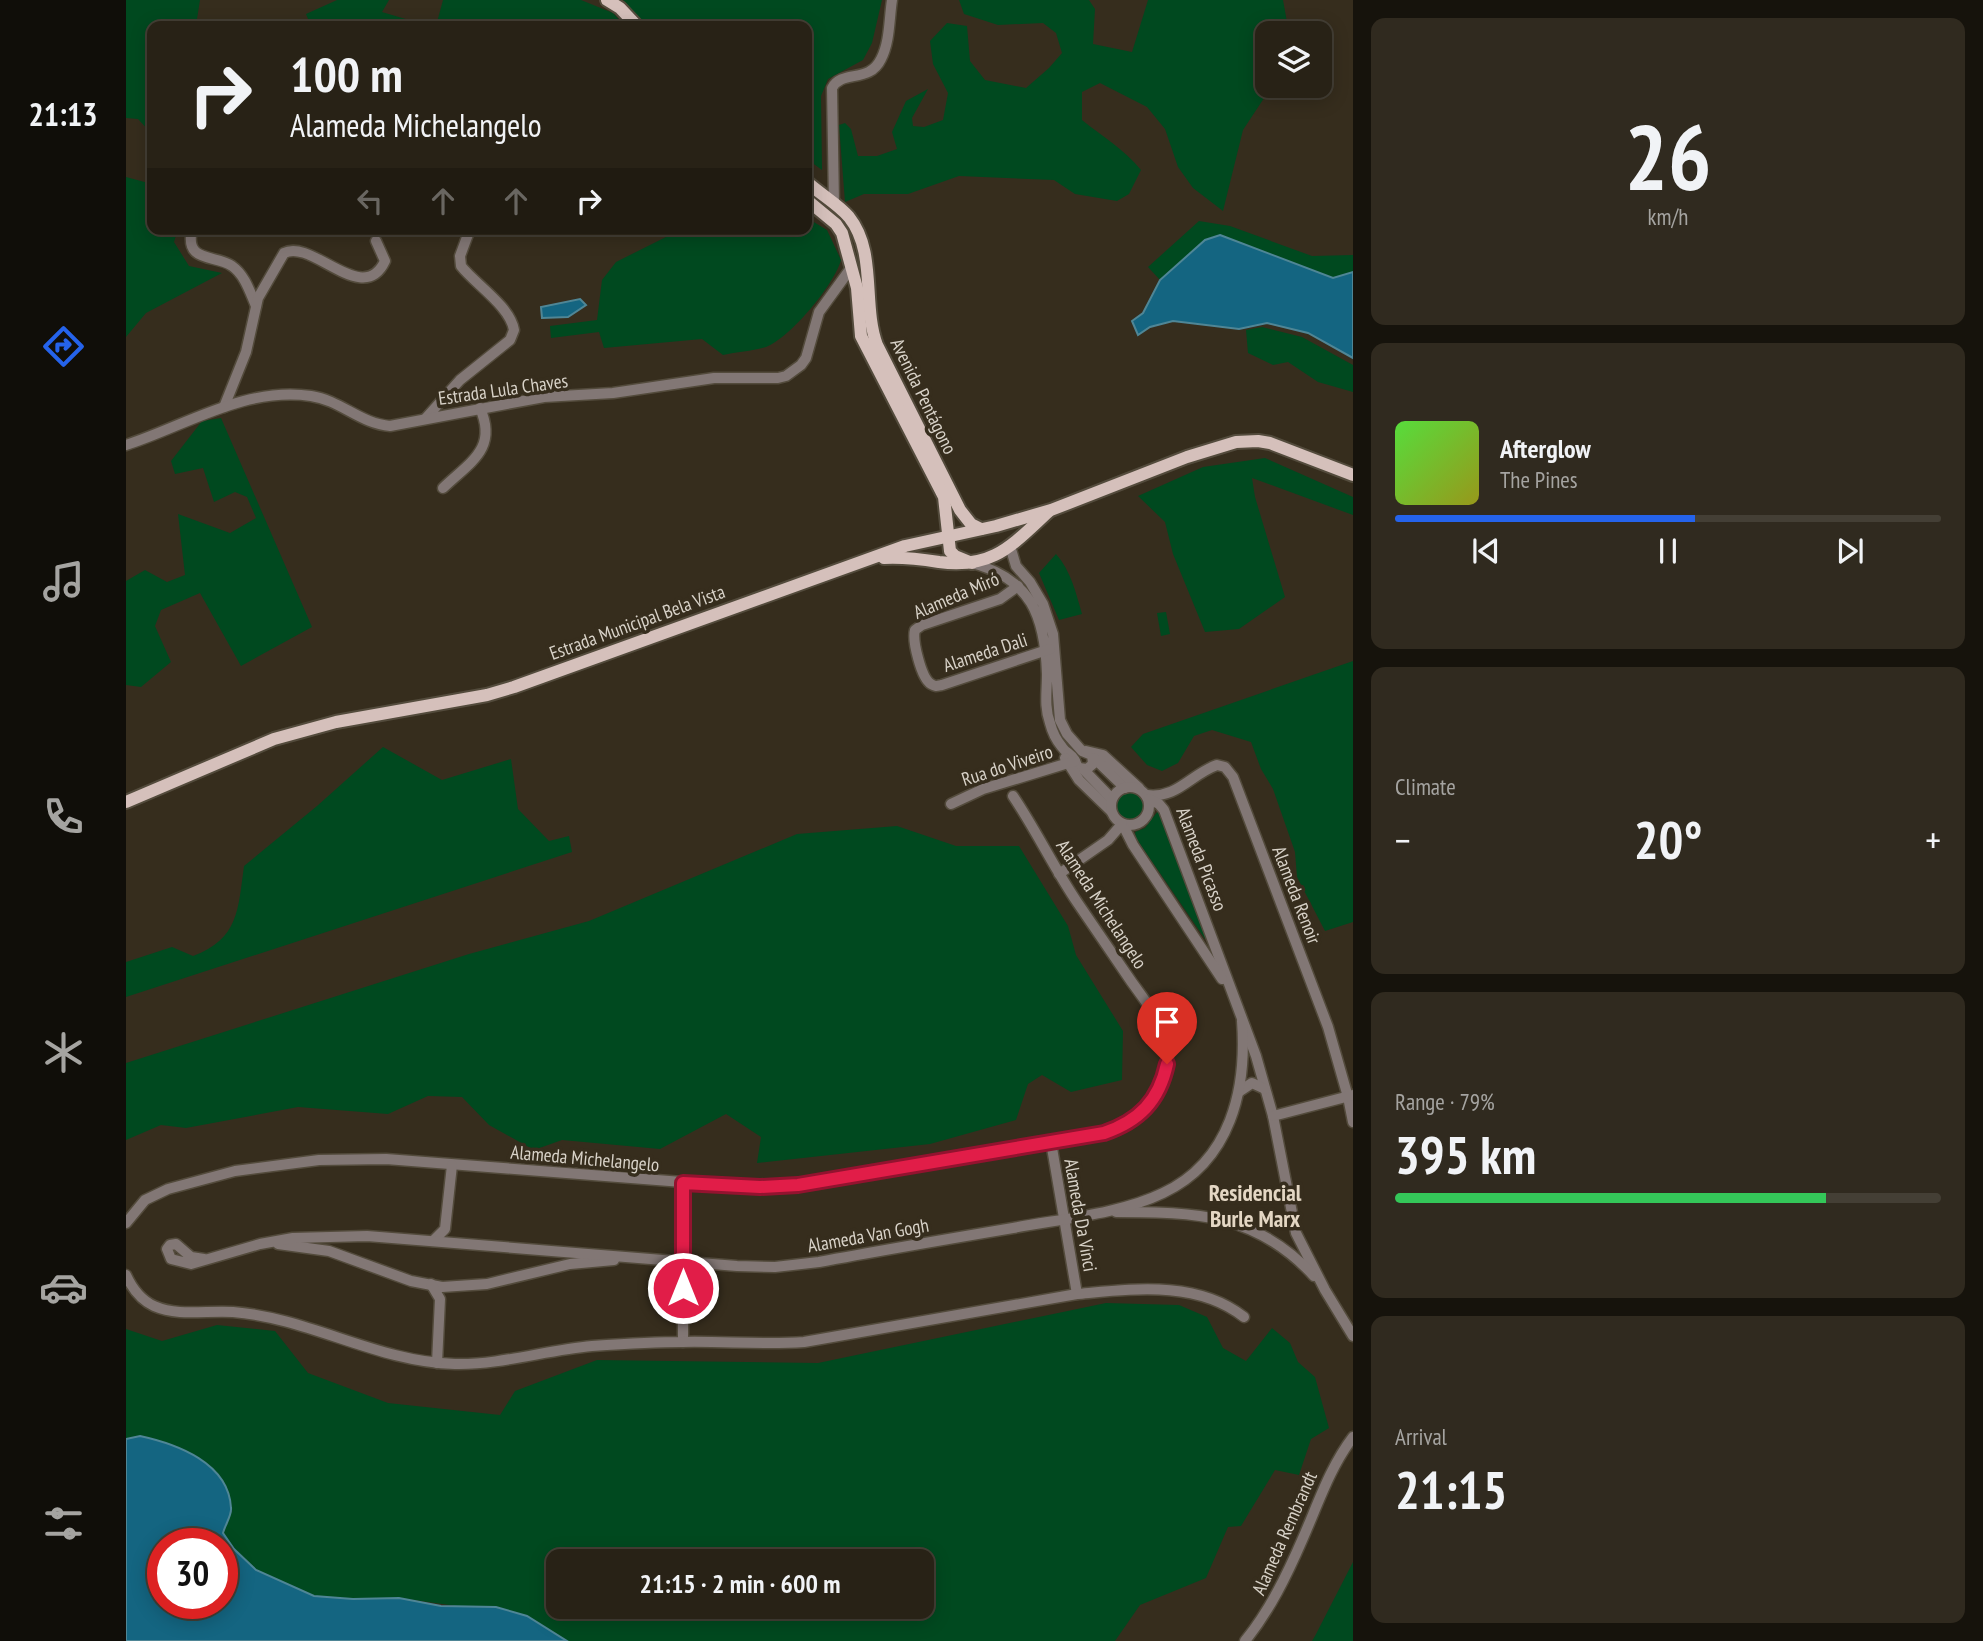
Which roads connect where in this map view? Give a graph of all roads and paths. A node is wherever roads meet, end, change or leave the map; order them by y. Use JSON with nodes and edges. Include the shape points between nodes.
{"nodes":[{"id":1,"x":607,"y":0,"type":"edge"},
{"id":2,"x":892,"y":0,"type":"edge"},
{"id":3,"x":632,"y":21,"type":"edge"},
{"id":4,"x":812,"y":186,"type":"edge"},
{"id":5,"x":834,"y":204,"type":"junction"},
{"id":6,"x":812,"y":205,"type":"edge"},
{"id":7,"x":851,"y":221,"type":"junction"},
{"id":8,"x":839,"y":229,"type":"junction"},
{"id":9,"x":192,"y":235,"type":"edge"},
{"id":10,"x":468,"y":235,"type":"edge"},
{"id":11,"x":376,"y":241,"type":"dead end"},
{"id":12,"x":852,"y":268,"type":"junction"},
{"id":13,"x":842,"y":282,"type":"junction"},
{"id":14,"x":857,"y":288,"type":"junction"},
{"id":15,"x":256,"y":306,"type":"junction"},
{"id":16,"x":223,"y":407,"type":"junction"},
{"id":17,"x":480,"y":408,"type":"junction"},
{"id":18,"x":425,"y":418,"type":"junction"},
{"id":19,"x":126,"y":445,"type":"edge"},
{"id":20,"x":1160,"y":469,"type":"junction"},
{"id":21,"x":1353,"y":475,"type":"edge"},
{"id":22,"x":1353,"y":482,"type":"edge"},
{"id":23,"x":443,"y":488,"type":"dead end"},
{"id":24,"x":1051,"y":510,"type":"junction"},
{"id":25,"x":996,"y":526,"type":"junction"},
{"id":26,"x":981,"y":529,"type":"junction"},
{"id":27,"x":947,"y":536,"type":"junction"},
{"id":28,"x":1010,"y":546,"type":"junction"},
{"id":29,"x":867,"y":560,"type":"junction"},
{"id":30,"x":972,"y":564,"type":"junction"},
{"id":31,"x":1018,"y":586,"type":"junction"},
{"id":32,"x":1055,"y":647,"type":"junction"},
{"id":33,"x":1044,"y":651,"type":"junction"},
{"id":34,"x":927,"y":680,"type":"joint"},
{"id":35,"x":1083,"y":750,"type":"junction"},
{"id":36,"x":1094,"y":758,"type":"junction"},
{"id":37,"x":1072,"y":761,"type":"junction"},
{"id":38,"x":1084,"y":770,"type":"junction"},
{"id":39,"x":1125,"y":788,"type":"junction"},
{"id":40,"x":1146,"y":795,"type":"junction"},
{"id":41,"x":1013,"y":796,"type":"dead end"},
{"id":42,"x":1112,"y":799,"type":"junction"},
{"id":43,"x":126,"y":802,"type":"edge"},
{"id":44,"x":951,"y":804,"type":"dead end"},
{"id":45,"x":1111,"y":811,"type":"junction"},
{"id":46,"x":1123,"y":824,"type":"junction"},
{"id":47,"x":1059,"y":874,"type":"junction"},
{"id":48,"x":1212,"y":939,"type":"junction"},
{"id":49,"x":1200,"y":944,"type":"junction"},
{"id":50,"x":1236,"y":1004,"type":"junction"},
{"id":51,"x":1242,"y":1021,"type":"junction"},
{"id":52,"x":1265,"y":1089,"type":"junction"},
{"id":53,"x":1240,"y":1091,"type":"junction"},
{"id":54,"x":1351,"y":1096,"type":"edge"},
{"id":55,"x":1273,"y":1116,"type":"junction"},
{"id":56,"x":1353,"y":1122,"type":"edge"},
{"id":57,"x":1051,"y":1142,"type":"junction"},
{"id":58,"x":452,"y":1165,"type":"junction"},
{"id":59,"x":683,"y":1183,"type":"junction"},
{"id":60,"x":1164,"y":1193,"type":"junction"},
{"id":61,"x":1102,"y":1212,"type":"junction"},
{"id":62,"x":1172,"y":1212,"type":"junction"},
{"id":63,"x":1064,"y":1219,"type":"junction"},
{"id":64,"x":126,"y":1223,"type":"edge"},
{"id":65,"x":445,"y":1229,"type":"junction"},
{"id":66,"x":1296,"y":1233,"type":"junction"},
{"id":67,"x":324,"y":1236,"type":"junction"},
{"id":68,"x":433,"y":1241,"type":"junction"},
{"id":69,"x":455,"y":1243,"type":"junction"},
{"id":70,"x":260,"y":1244,"type":"junction"},
{"id":71,"x":1280,"y":1245,"type":"junction"},
{"id":72,"x":323,"y":1250,"type":"junction"},
{"id":73,"x":569,"y":1252,"type":"junction"},
{"id":74,"x":639,"y":1257,"type":"junction"},
{"id":75,"x":204,"y":1259,"type":"dead end"},
{"id":76,"x":683,"y":1261,"type":"junction"},
{"id":77,"x":570,"y":1264,"type":"junction"},
{"id":78,"x":126,"y":1275,"type":"edge"},
{"id":79,"x":431,"y":1284,"type":"junction"},
{"id":80,"x":451,"y":1286,"type":"junction"},
{"id":81,"x":1325,"y":1290,"type":"junction"},
{"id":82,"x":1077,"y":1294,"type":"junction"},
{"id":83,"x":440,"y":1299,"type":"junction"},
{"id":84,"x":1244,"y":1317,"type":"dead end"},
{"id":85,"x":1353,"y":1336,"type":"edge"},
{"id":86,"x":683,"y":1342,"type":"junction"},
{"id":87,"x":437,"y":1363,"type":"junction"},
{"id":88,"x":1353,"y":1437,"type":"edge"},
{"id":89,"x":1245,"y":1641,"type":"edge"}],
"edges":[{"from":1,"to":3,"type":"main road"},
{"from":2,"to":5,"type":"street","via":[[881,59],[870,72],[840,80],[832,88]]},
{"from":4,"to":5,"type":"main road"},
{"from":5,"to":7,"type":"main road"},
{"from":6,"to":8,"type":"main road"},
{"from":7,"to":8,"type":"main road","via":[[851,234]]},
{"from":7,"to":26,"type":"main road","name":"Avenida Pentágono","via":[[863,244],[877,345],[960,510]]},
{"from":8,"to":12,"type":"main road","name":"Avenida Pentágono"},
{"from":9,"to":15,"type":"street","via":[[194,249],[205,258],[233,267]]},
{"from":10,"to":18,"type":"street","via":[[461,266],[500,307],[514,330],[510,340],[460,380]]},
{"from":11,"to":15,"type":"street","via":[[385,261],[367,277],[352,276],[303,253],[285,252]]},
{"from":12,"to":13,"type":"street","name":"Estrada Lula Chaves"},
{"from":12,"to":14,"type":"main road","name":"Avenida Pentágono"},
{"from":13,"to":14,"type":"street"},
{"from":13,"to":17,"type":"street","name":"Estrada Lula Chaves","via":[[819,312],[806,358],[794,372],[778,379],[714,378]]},
{"from":14,"to":27,"type":"main road","name":"Avenida Pentágono","via":[[861,336],[944,497]]},
{"from":15,"to":16,"type":"street","via":[[246,352]]},
{"from":16,"to":18,"type":"street","name":"Estrada Lula Chaves","via":[[292,394],[322,398],[384,426]]},
{"from":16,"to":19,"type":"street","name":"Estrada Lula Chaves"},
{"from":17,"to":18,"type":"street","name":"Estrada Lula Chaves"},
{"from":17,"to":23,"type":"street","via":[[487,427],[484,446]]},
{"from":20,"to":21,"type":"main road","name":"Estrada Municipal Bela Vista","via":[[1225,445],[1258,440]]},
{"from":20,"to":22,"type":"main road","name":"Estrada Municipal Bela Vista","via":[[1253,447]]},
{"from":20,"to":24,"type":"main road","name":"Estrada Municipal Bela Vista"},
{"from":24,"to":25,"type":"main road","name":"Estrada Municipal Bela Vista"},
{"from":24,"to":28,"type":"main road","name":"Alameda Picasso"},
{"from":25,"to":26,"type":"main road","name":"Estrada Municipal Bela Vista"},
{"from":25,"to":28,"type":"main road","via":[[1008,534]]},
{"from":26,"to":27,"type":"main road","name":"Estrada Municipal Bela Vista"},
{"from":27,"to":29,"type":"main road","name":"Estrada Municipal Bela Vista"},
{"from":27,"to":30,"type":"main road","via":[[952,554]]},
{"from":28,"to":30,"type":"main road","name":"Alameda Picasso"},
{"from":28,"to":32,"type":"street","name":"Alameda Picasso","via":[[1016,566],[1043,604]]},
{"from":29,"to":30,"type":"main road","name":"Alameda Picasso","via":[[910,558]]},
{"from":29,"to":43,"type":"main road","name":"Estrada Municipal Bela Vista","via":[[514,687],[336,722],[261,743]]},
{"from":30,"to":31,"type":"street","name":"Alameda Picasso","via":[[996,571]]},
{"from":31,"to":33,"type":"street","name":"Alameda Picasso","via":[[1036,614]]},
{"from":31,"to":34,"type":"street","name":"Alameda Miró","via":[[1000,598],[915,629],[914,643]]},
{"from":32,"to":33,"type":"street","name":"Alameda Dali"},
{"from":32,"to":35,"type":"street","name":"Alameda Picasso","via":[[1060,720]]},
{"from":33,"to":34,"type":"street","name":"Alameda Dali","via":[[942,685]]},
{"from":33,"to":37,"type":"street","name":"Alameda Picasso","via":[[1047,713]]},
{"from":35,"to":36,"type":"street"},
{"from":35,"to":37,"type":"street"},
{"from":35,"to":40,"type":"street","name":"Alameda Picasso","via":[[1103,755]]},
{"from":36,"to":38,"type":"street","via":[[1092,766]]},
{"from":36,"to":39,"type":"street"},
{"from":37,"to":38,"type":"street"},
{"from":37,"to":44,"type":"street","name":"Rua do Viveiro","via":[[974,792]]},
{"from":37,"to":45,"type":"street","name":"Alameda Picasso","via":[[1079,780]]},
{"from":38,"to":42,"type":"street"},
{"from":39,"to":40,"type":"street"},
{"from":39,"to":42,"type":"street"},
{"from":40,"to":46,"type":"street","name":"Alameda Picasso","via":[[1149,812],[1142,822]]},
{"from":40,"to":48,"type":"street","name":"Alameda Picasso","via":[[1164,810]]},
{"from":40,"to":54,"type":"street","name":"Alameda Renoir","via":[[1173,792],[1217,765],[1233,777]]},
{"from":41,"to":47,"type":"street","name":"Alameda Michelangelo"},
{"from":42,"to":45,"type":"street"},
{"from":45,"to":46,"type":"street","name":"Alameda Picasso"},
{"from":46,"to":47,"type":"street"},
{"from":46,"to":49,"type":"street","name":"Alameda Picasso"},
{"from":47,"to":57,"type":"street","name":"Alameda Michelangelo","via":[[1160,1026],[1167,1064],[1157,1096],[1130,1122],[1104,1133]]},
{"from":48,"to":49,"type":"street","name":"Alameda Picasso"},
{"from":48,"to":50,"type":"street","name":"Alameda Picasso"},
{"from":49,"to":50,"type":"street","name":"Alameda Picasso"},
{"from":50,"to":51,"type":"street","name":"Alameda Picasso"},
{"from":51,"to":52,"type":"street","name":"Alameda Picasso"},
{"from":51,"to":53,"type":"street","name":"Alameda Picasso"},
{"from":52,"to":53,"type":"street","via":[[1252,1083]]},
{"from":52,"to":55,"type":"street","name":"Alameda Picasso"},
{"from":53,"to":60,"type":"street","name":"Alameda Picasso","via":[[1229,1124],[1208,1157]]},
{"from":54,"to":55,"type":"street"},
{"from":54,"to":56,"type":"street","name":"Alameda Renoir"},
{"from":55,"to":66,"type":"street","name":"Alameda Picasso"},
{"from":57,"to":59,"type":"street","name":"Alameda Michelangelo","via":[[798,1185]]},
{"from":57,"to":63,"type":"street","name":"Alameda Da Vinci"},
{"from":58,"to":59,"type":"street","name":"Alameda Michelangelo"},
{"from":58,"to":64,"type":"street","name":"Alameda Michelangelo","via":[[366,1159],[272,1164],[160,1192],[139,1206]]},
{"from":58,"to":65,"type":"street"},
{"from":59,"to":76,"type":"street"},
{"from":60,"to":61,"type":"street","name":"Alameda Picasso"},
{"from":60,"to":62,"type":"street"},
{"from":61,"to":62,"type":"street","name":"Alameda Picasso"},
{"from":61,"to":63,"type":"street","name":"Alameda Van Gogh"},
{"from":62,"to":71,"type":"street","name":"Alameda Picasso","via":[[1226,1221]]},
{"from":63,"to":76,"type":"street","name":"Alameda Van Gogh","via":[[797,1265],[754,1267]]},
{"from":63,"to":82,"type":"street","name":"Alameda Da Vinci"},
{"from":65,"to":68,"type":"street"},
{"from":65,"to":69,"type":"street"},
{"from":66,"to":71,"type":"street"},
{"from":66,"to":81,"type":"street","name":"Alameda Picasso"},
{"from":67,"to":68,"type":"street","name":"Alameda Van Gogh"},
{"from":67,"to":70,"type":"street","name":"Alameda Van Gogh"},
{"from":67,"to":72,"type":"street"},
{"from":68,"to":69,"type":"street","name":"Alameda Van Gogh"},
{"from":69,"to":73,"type":"street","name":"Alameda Van Gogh"},
{"from":70,"to":72,"type":"street","name":"Alameda Van Gogh"},
{"from":70,"to":75,"type":"street","name":"Alameda Van Gogh"},
{"from":71,"to":81,"type":"street","name":"Alameda Picasso"},
{"from":72,"to":79,"type":"street","name":"Alameda Van Gogh"},
{"from":73,"to":74,"type":"street","name":"Alameda Van Gogh"},
{"from":73,"to":77,"type":"street"},
{"from":74,"to":76,"type":"street","name":"Alameda Van Gogh"},
{"from":74,"to":77,"type":"street","name":"Alameda Van Gogh"},
{"from":76,"to":86,"type":"street"},
{"from":77,"to":80,"type":"street","name":"Alameda Van Gogh","via":[[487,1284]]},
{"from":78,"to":87,"type":"street","via":[[137,1293],[155,1307],[279,1319],[386,1353]]},
{"from":79,"to":80,"type":"street","name":"Alameda Van Gogh"},
{"from":79,"to":83,"type":"street"},
{"from":80,"to":83,"type":"street"},
{"from":81,"to":85,"type":"street","name":"Alameda Picasso"},
{"from":82,"to":84,"type":"street","via":[[1174,1290],[1220,1301]]},
{"from":82,"to":86,"type":"street","via":[[804,1342]]},
{"from":83,"to":87,"type":"street"},
{"from":86,"to":87,"type":"street","via":[[592,1346],[508,1360]]},
{"from":88,"to":89,"type":"street","name":"Alameda Rembrandt","via":[[1333,1468],[1268,1610]]}]}
